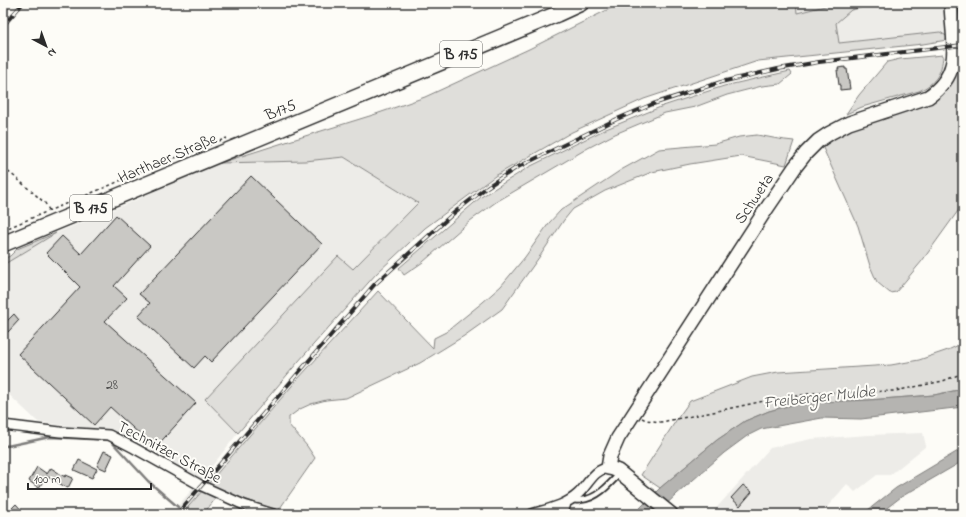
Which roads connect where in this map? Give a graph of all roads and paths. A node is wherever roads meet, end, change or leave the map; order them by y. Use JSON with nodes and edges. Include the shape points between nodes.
{"nodes":[{"id":1,"x":581,"y":3,"type":"edge"},
{"id":2,"x":951,"y":3,"type":"edge"},
{"id":3,"x":234,"y":148,"type":"joint"},
{"id":4,"x":3,"y":168,"type":"edge"},
{"id":5,"x":49,"y":210,"type":"dead end"},
{"id":6,"x":3,"y":244,"type":"edge"},
{"id":7,"x":963,"y":373,"type":"edge"},
{"id":8,"x":634,"y":413,"type":"junction"},
{"id":9,"x":3,"y":425,"type":"edge"},
{"id":10,"x":614,"y":470,"type":"junction"},
{"id":11,"x":569,"y":501,"type":"junction"},
{"id":12,"x":273,"y":514,"type":"edge"},
{"id":13,"x":532,"y":514,"type":"edge"},
{"id":14,"x":563,"y":514,"type":"edge"},
{"id":15,"x":671,"y":514,"type":"edge"}],
"edges":[{"from":1,"to":3,"type":"main road","name":"B175","number":"B 175"},
{"from":2,"to":8,"type":"street","name":"Schweta","via":[[953,62],[944,83],[928,97],[840,127],[818,141],[795,167],[771,201]]},
{"from":3,"to":6,"type":"main road","name":"Harthaer Straße","number":"B 175"},
{"from":4,"to":5,"type":"path","via":[[45,203]]},
{"from":7,"to":8,"type":"path","via":[[943,381],[895,391],[815,393],[661,422],[646,420]]},
{"from":8,"to":10,"type":"street","name":"Schweta","via":[[610,456]]},
{"from":9,"to":12,"type":"street","name":"Technitzer Straße","via":[[109,435],[202,486]]},
{"from":10,"to":11,"type":"street","via":[[603,468],[598,471],[579,494]]},
{"from":10,"to":11,"type":"lane","via":[[609,486],[593,497]]},
{"from":10,"to":15,"type":"street","via":[[632,481]]},
{"from":11,"to":13,"type":"street"},
{"from":11,"to":14,"type":"street"}]}
